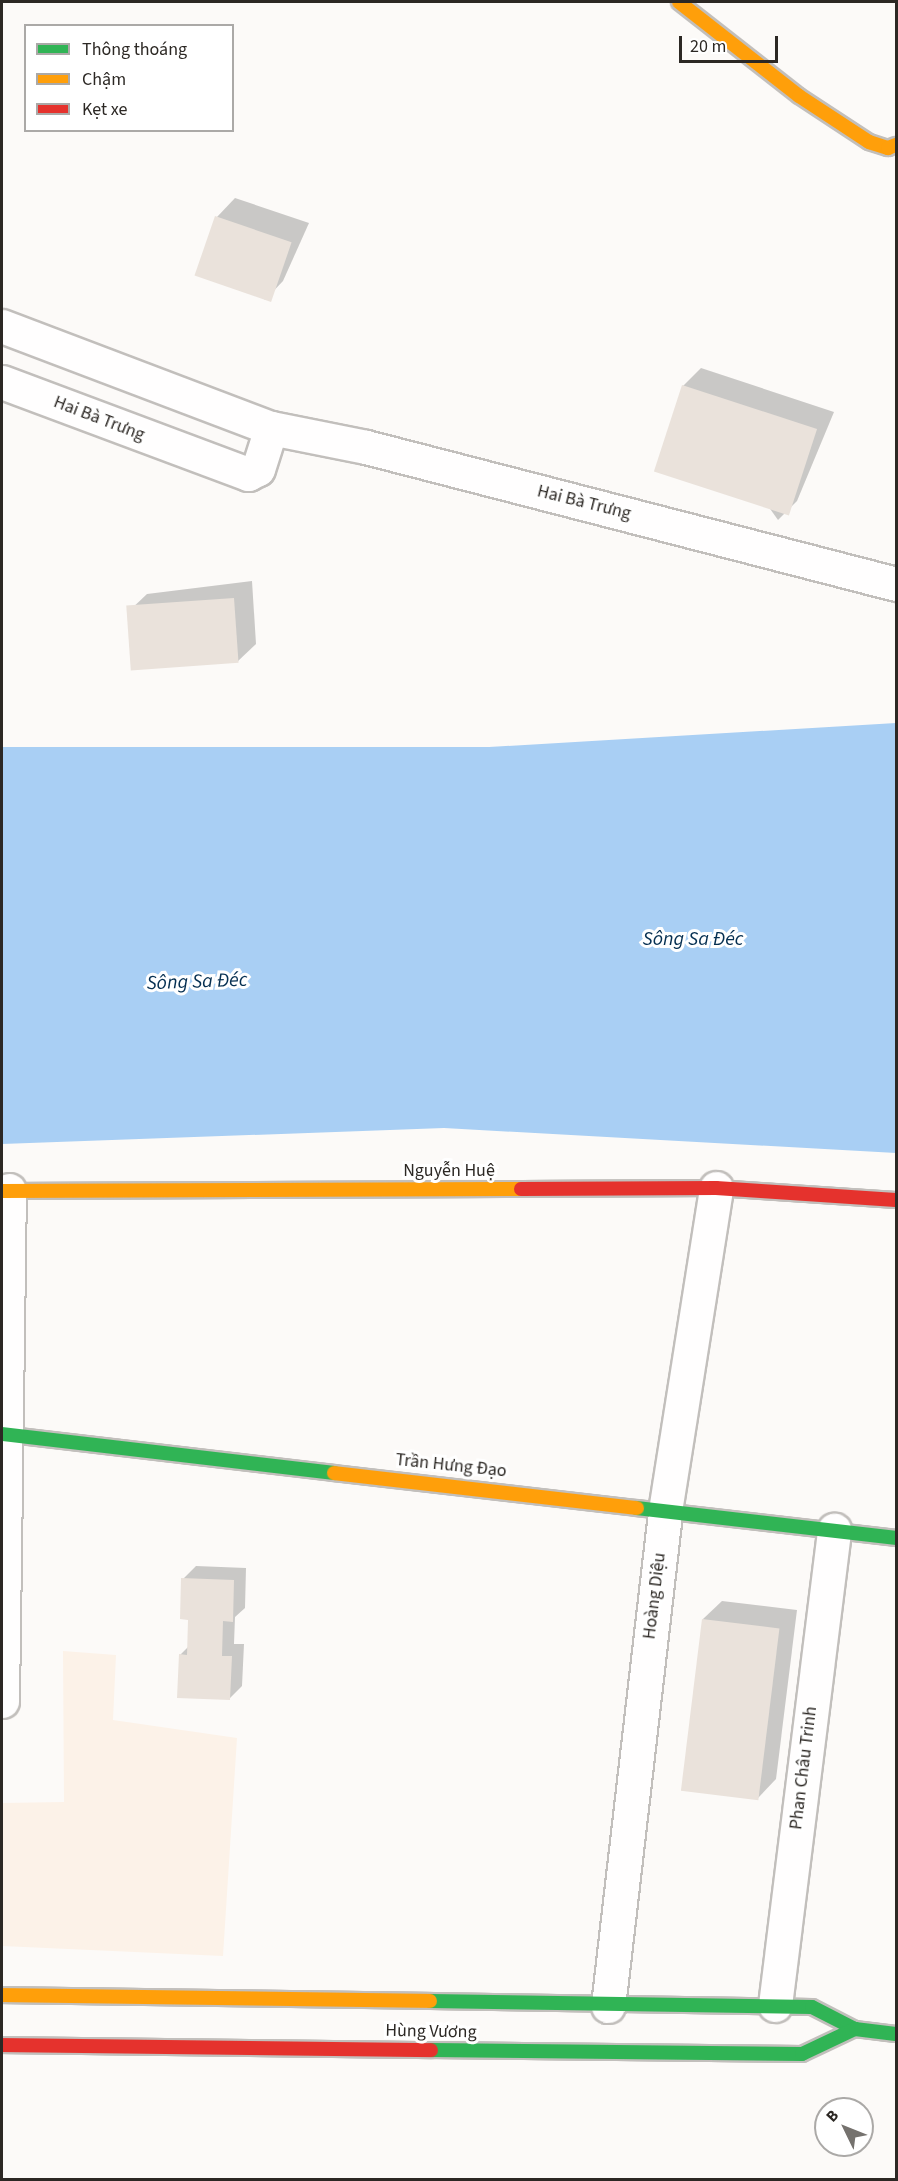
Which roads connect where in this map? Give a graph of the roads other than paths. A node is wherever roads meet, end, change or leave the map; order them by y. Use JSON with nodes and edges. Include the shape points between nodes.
{"nodes":[{"id":1,"x":679,"y":2,"type":"edge"},
{"id":2,"x":897,"y":145,"type":"edge"},
{"id":3,"x":2,"y":326,"type":"edge"},
{"id":4,"x":2,"y":382,"type":"edge"},
{"id":5,"x":271,"y":428,"type":"junction"},
{"id":6,"x":897,"y":584,"type":"edge"},
{"id":7,"x":716,"y":1188,"type":"junction"},
{"id":8,"x":5,"y":1190,"type":"edge"},
{"id":9,"x":897,"y":1200,"type":"edge"},
{"id":10,"x":4,"y":1434,"type":"edge"},
{"id":11,"x":666,"y":1508,"type":"junction"},
{"id":12,"x":834,"y":1530,"type":"junction"},
{"id":13,"x":897,"y":1538,"type":"edge"},
{"id":14,"x":2,"y":1701,"type":"edge"},
{"id":15,"x":2,"y":1995,"type":"edge"},
{"id":16,"x":775,"y":2005,"type":"junction"},
{"id":17,"x":608,"y":2006,"type":"junction"},
{"id":18,"x":855,"y":2029,"type":"junction"},
{"id":19,"x":897,"y":2034,"type":"edge"},
{"id":20,"x":2,"y":2045,"type":"edge"}],
"edges":[{"from":1,"to":2,"type":"street","via":[[799,96],[869,142],[888,148]]},
{"from":3,"to":5,"type":"street","name":"Hai Bà Trưng"},
{"from":4,"to":5,"type":"street","name":"Hai Bà Trưng","via":[[248,474],[258,469]]},
{"from":5,"to":6,"type":"street","name":"Hai Bà Trưng","via":[[366,447]]},
{"from":7,"to":8,"type":"street","name":"Nguyễn Huệ"},
{"from":7,"to":9,"type":"street","name":"Nguyễn Huệ"},
{"from":7,"to":11,"type":"street","name":"Hoàng Diệu"},
{"from":8,"to":10,"type":"street"},
{"from":10,"to":11,"type":"street","name":"Trần Hưng Đạo"},
{"from":10,"to":14,"type":"street"},
{"from":11,"to":12,"type":"street","name":"Trần Hưng Đạo"},
{"from":11,"to":17,"type":"street","name":"Hoàng Diệu"},
{"from":12,"to":13,"type":"street","name":"Trần Hưng Đạo"},
{"from":12,"to":16,"type":"street","name":"Phan Châu Trinh"},
{"from":15,"to":17,"type":"street","name":"Hùng Vương"},
{"from":16,"to":17,"type":"street","name":"Hùng Vương"},
{"from":16,"to":18,"type":"street","name":"Hùng Vương","via":[[812,2007]]},
{"from":18,"to":19,"type":"street","name":"Hùng Vương"},
{"from":18,"to":20,"type":"street","name":"Hùng Vương","via":[[802,2054]]}]}
